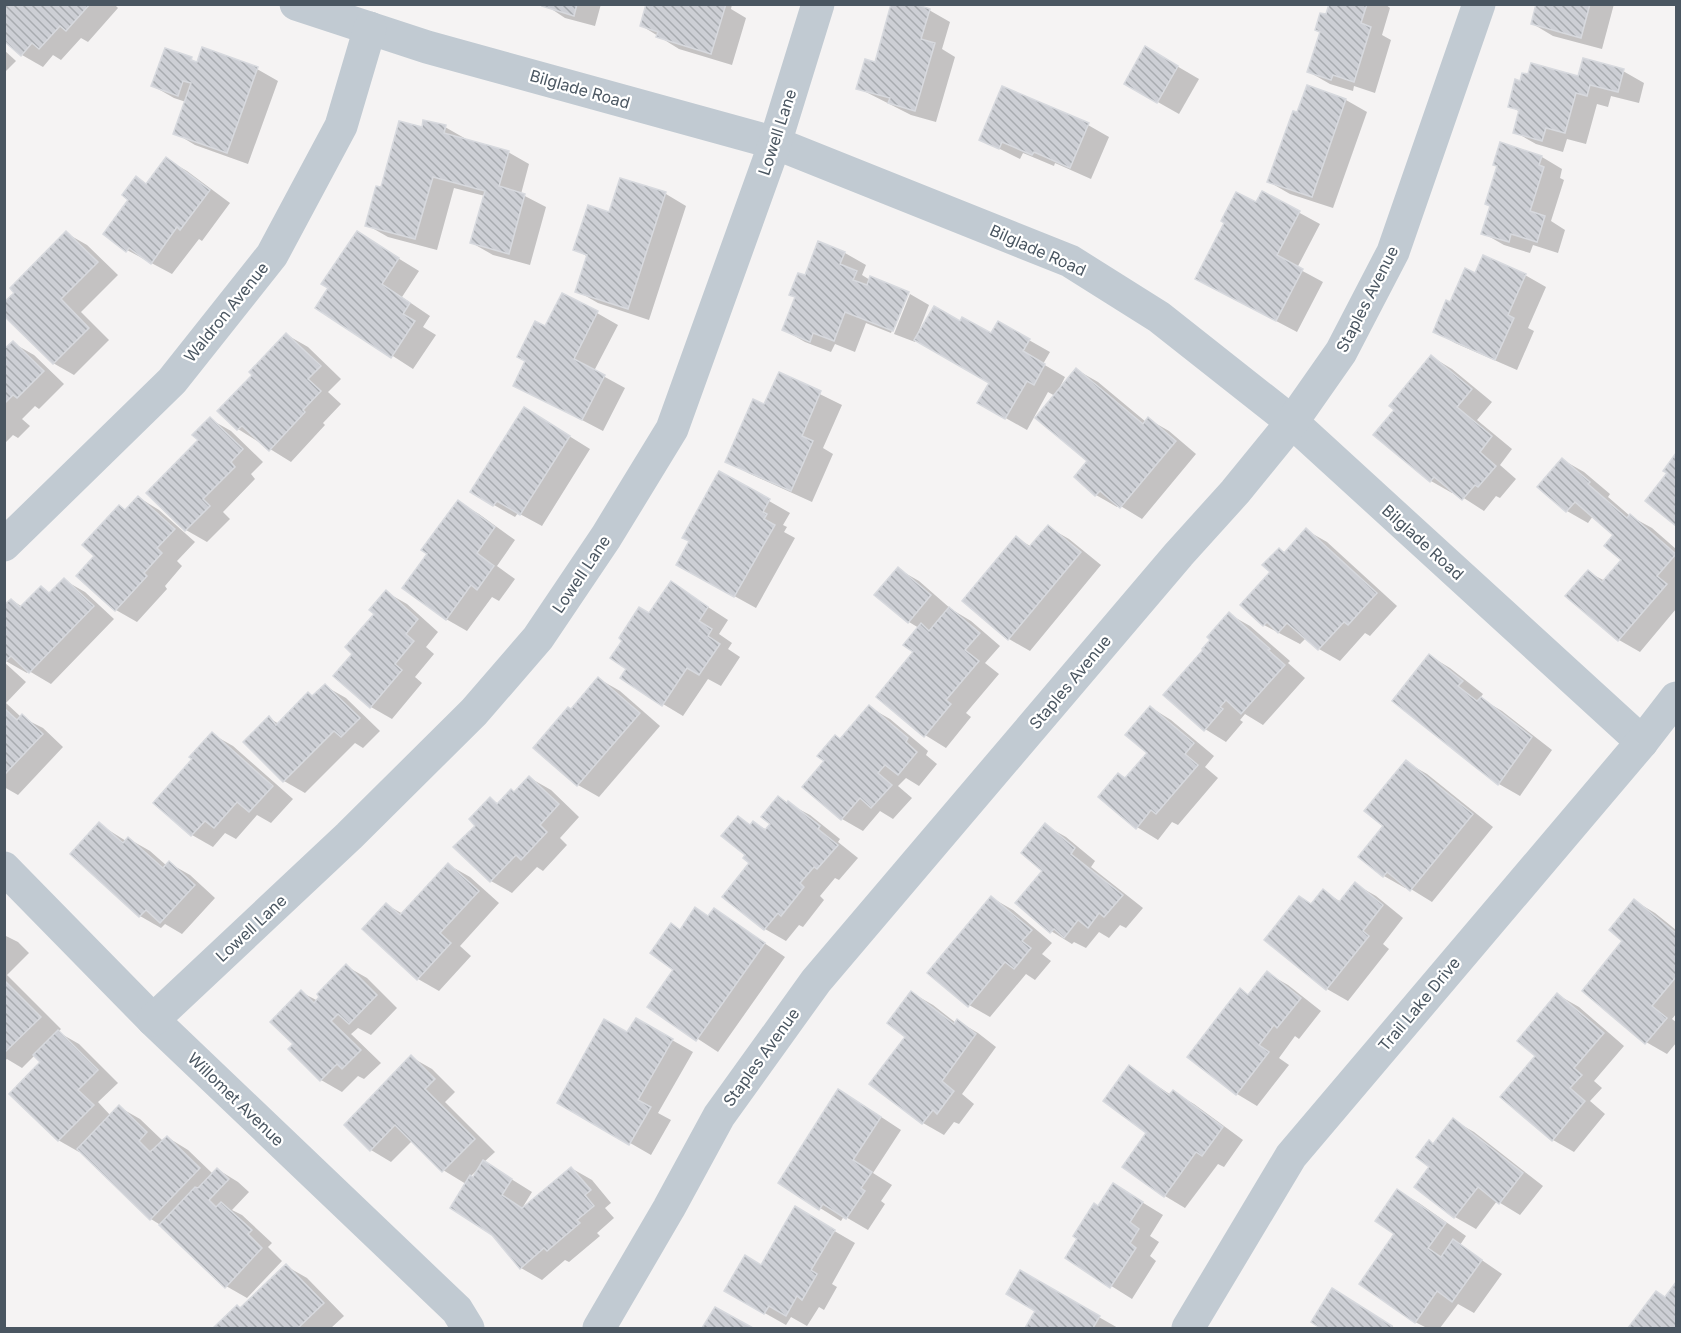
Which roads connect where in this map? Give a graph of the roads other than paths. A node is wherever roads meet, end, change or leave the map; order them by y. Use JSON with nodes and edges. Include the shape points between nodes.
{"nodes":[{"id":1,"x":296,"y":4,"type":"edge"},
{"id":2,"x":818,"y":4,"type":"edge"},
{"id":3,"x":1479,"y":4,"type":"edge"},
{"id":4,"x":370,"y":28,"type":"junction"},
{"id":5,"x":775,"y":143,"type":"junction"},
{"id":6,"x":1292,"y":422,"type":"junction"},
{"id":7,"x":4,"y":545,"type":"edge"},
{"id":8,"x":1677,"y":698,"type":"edge"},
{"id":9,"x":1642,"y":742,"type":"junction"},
{"id":10,"x":4,"y":868,"type":"edge"},
{"id":11,"x":153,"y":1020,"type":"junction"},
{"id":12,"x":468,"y":1329,"type":"edge"},
{"id":13,"x":599,"y":1329,"type":"edge"},
{"id":14,"x":1188,"y":1329,"type":"edge"}],
"edges":[{"from":1,"to":4,"type":"street","name":"Bilglade Road"},
{"from":2,"to":5,"type":"street","name":"Lowell Lane"},
{"from":3,"to":6,"type":"street","name":"Staples Avenue","via":[[1393,252],[1341,352]]},
{"from":4,"to":5,"type":"street","name":"Bilglade Road"},
{"from":4,"to":7,"type":"street","name":"Waldron Avenue","via":[[341,126],[272,255],[172,381]]},
{"from":5,"to":6,"type":"street","name":"Bilglade Road","via":[[1070,261],[1159,317]]},
{"from":5,"to":11,"type":"street","name":"Lowell Lane","via":[[672,429],[538,638],[474,712]]},
{"from":6,"to":9,"type":"street","name":"Bilglade Road"},
{"from":6,"to":13,"type":"street","name":"Staples Avenue","via":[[816,981],[719,1116]]},
{"from":8,"to":9,"type":"street","name":"Trail Lake Drive"},
{"from":9,"to":14,"type":"street","name":"Trail Lake Drive","via":[[1291,1156]]},
{"from":10,"to":11,"type":"street","name":"Willomet Avenue"},
{"from":11,"to":12,"type":"street","name":"Willomet Avenue","via":[[457,1310]]}]}
